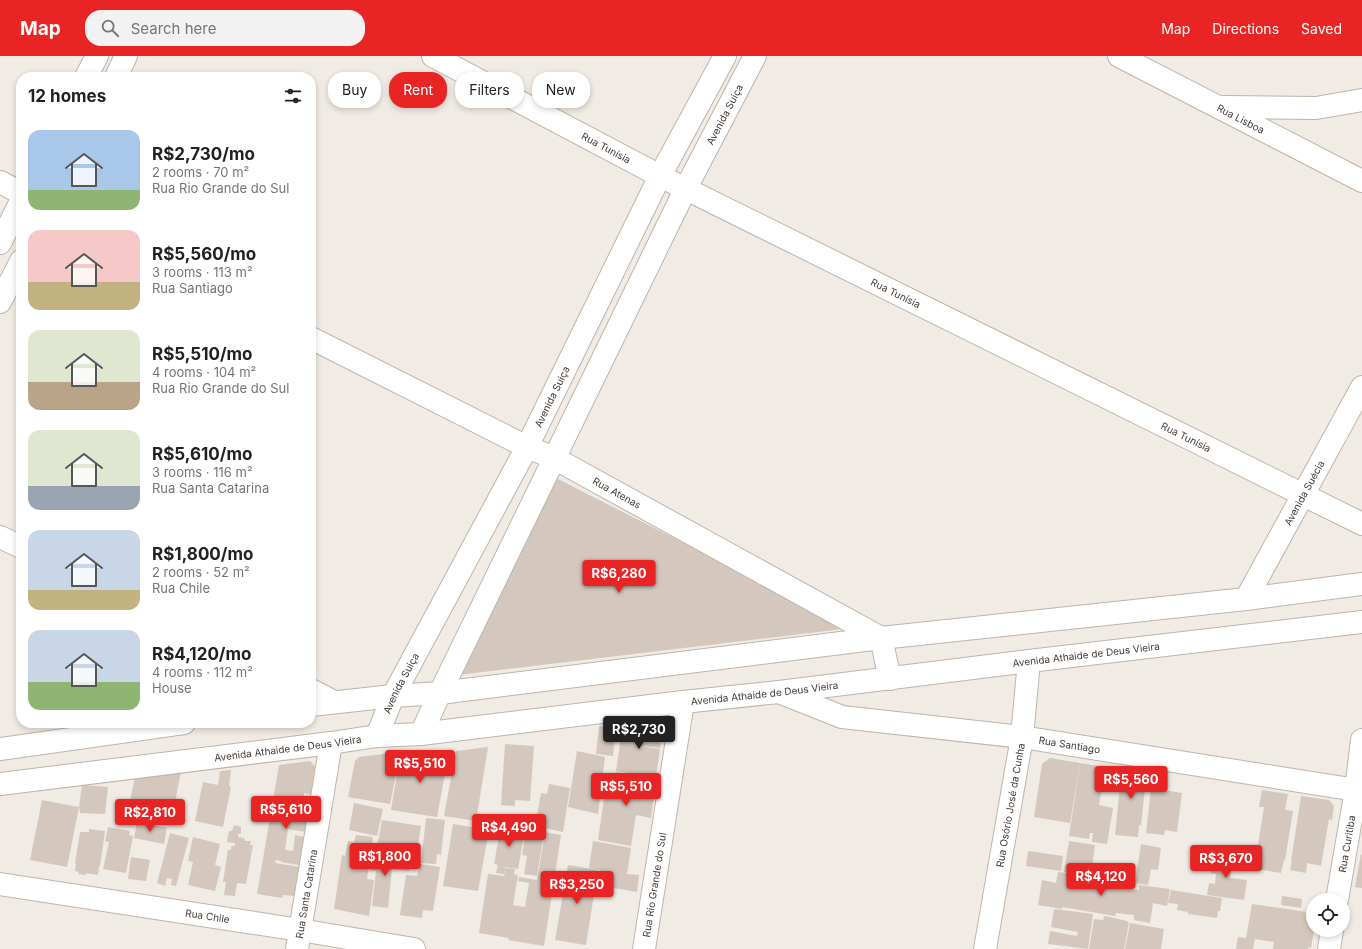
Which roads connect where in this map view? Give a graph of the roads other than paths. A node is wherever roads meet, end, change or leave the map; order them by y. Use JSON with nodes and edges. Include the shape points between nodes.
{"nodes":[{"id":1,"x":97,"y":56,"type":"edge"},
{"id":2,"x":126,"y":56,"type":"edge"},
{"id":3,"x":433,"y":56,"type":"edge"},
{"id":4,"x":725,"y":56,"type":"edge"},
{"id":5,"x":755,"y":56,"type":"edge"},
{"id":6,"x":1119,"y":56,"type":"edge"},
{"id":7,"x":89,"y":72,"type":"edge"},
{"id":8,"x":118,"y":72,"type":"edge"},
{"id":9,"x":1362,"y":100,"type":"edge"},
{"id":10,"x":1220,"y":107,"type":"junction"},
{"id":11,"x":660,"y":176,"type":"junction"},
{"id":12,"x":0,"y":182,"type":"edge"},
{"id":13,"x":1362,"y":182,"type":"edge"},
{"id":14,"x":686,"y":188,"type":"junction"},
{"id":15,"x":16,"y":190,"type":"edge"},
{"id":16,"x":16,"y":211,"type":"edge"},
{"id":17,"x":0,"y":243,"type":"edge"},
{"id":18,"x":16,"y":271,"type":"edge"},
{"id":19,"x":0,"y":302,"type":"edge"},
{"id":20,"x":316,"y":341,"type":"edge"},
{"id":21,"x":1362,"y":387,"type":"edge"},
{"id":22,"x":526,"y":447,"type":"junction"},
{"id":23,"x":554,"y":458,"type":"junction"},
{"id":24,"x":1304,"y":495,"type":"junction"},
{"id":25,"x":1362,"y":524,"type":"edge"},
{"id":26,"x":0,"y":537,"type":"edge"},
{"id":27,"x":16,"y":545,"type":"edge"},
{"id":28,"x":1362,"y":584,"type":"edge"},
{"id":29,"x":1246,"y":599,"type":"junction"},
{"id":30,"x":1362,"y":622,"type":"edge"},
{"id":31,"x":881,"y":638,"type":"junction"},
{"id":32,"x":1029,"y":661,"type":"junction"},
{"id":33,"x":890,"y":679,"type":"junction"},
{"id":34,"x":779,"y":692,"type":"junction"},
{"id":35,"x":316,"y":693,"type":"edge"},
{"id":36,"x":440,"y":693,"type":"junction"},
{"id":37,"x":393,"y":696,"type":"junction"},
{"id":38,"x":334,"y":702,"type":"junction"},
{"id":39,"x":683,"y":702,"type":"junction"},
{"id":40,"x":316,"y":704,"type":"edge"},
{"id":41,"x":149,"y":728,"type":"edge"},
{"id":42,"x":421,"y":734,"type":"junction"},
{"id":43,"x":377,"y":736,"type":"junction"},
{"id":44,"x":1022,"y":737,"type":"junction"},
{"id":45,"x":1362,"y":740,"type":"edge"},
{"id":46,"x":331,"y":743,"type":"junction"},
{"id":47,"x":0,"y":749,"type":"edge"},
{"id":48,"x":0,"y":784,"type":"edge"},
{"id":49,"x":1359,"y":790,"type":"edge"},
{"id":50,"x":0,"y":884,"type":"edge"},
{"id":51,"x":1338,"y":893,"type":"edge"},
{"id":52,"x":1331,"y":937,"type":"edge"},
{"id":53,"x":298,"y":940,"type":"edge"},
{"id":54,"x":414,"y":949,"type":"edge"},
{"id":55,"x":644,"y":949,"type":"edge"},
{"id":56,"x":986,"y":949,"type":"edge"},
{"id":57,"x":1329,"y":949,"type":"edge"}],
"edges":[{"from":1,"to":7,"type":"street"},
{"from":2,"to":8,"type":"street"},
{"from":3,"to":11,"type":"street","name":"Rua Tunísia"},
{"from":4,"to":11,"type":"street","name":"Avenida Suiça"},
{"from":5,"to":14,"type":"street","name":"Avenida Suiça"},
{"from":6,"to":10,"type":"street","name":"Rua Lisboa"},
{"from":9,"to":10,"type":"street","via":[[1316,108]]},
{"from":10,"to":13,"type":"street","name":"Rua Lisboa"},
{"from":11,"to":14,"type":"street","name":"Rua Tunísia"},
{"from":11,"to":22,"type":"street","name":"Avenida Suiça"},
{"from":12,"to":15,"type":"street"},
{"from":14,"to":23,"type":"street","name":"Avenida Suiça"},
{"from":14,"to":24,"type":"street","name":"Rua Tunísia"},
{"from":16,"to":17,"type":"street"},
{"from":18,"to":19,"type":"street"},
{"from":20,"to":22,"type":"street","name":"Rua Atenas"},
{"from":21,"to":24,"type":"street","name":"Avenida Suécia"},
{"from":22,"to":23,"type":"street","name":"Rua Atenas"},
{"from":22,"to":37,"type":"street","name":"Avenida Suiça"},
{"from":23,"to":31,"type":"street","name":"Rua Atenas"},
{"from":23,"to":36,"type":"street","name":"Avenida Suiça"},
{"from":24,"to":25,"type":"street","name":"Rua Tunísia"},
{"from":24,"to":29,"type":"street","name":"Avenida Suécia"},
{"from":26,"to":27,"type":"street"},
{"from":28,"to":29,"type":"street"},
{"from":29,"to":31,"type":"street"},
{"from":30,"to":32,"type":"street","name":"Avenida Athaide de Deus Vieira"},
{"from":31,"to":33,"type":"street"},
{"from":31,"to":36,"type":"street"},
{"from":32,"to":33,"type":"street","name":"Avenida Athaide de Deus Vieira"},
{"from":32,"to":44,"type":"street","name":"Rua Osório José da Cunha"},
{"from":33,"to":34,"type":"street","name":"Avenida Athaide de Deus Vieira"},
{"from":34,"to":39,"type":"street","name":"Avenida Athaide de Deus Vieira"},
{"from":34,"to":44,"type":"street","name":"Rua Santiago","via":[[842,717]]},
{"from":35,"to":38,"type":"street"},
{"from":36,"to":37,"type":"street"},
{"from":36,"to":42,"type":"street","name":"Avenida Suiça"},
{"from":37,"to":38,"type":"street"},
{"from":37,"to":43,"type":"street","name":"Avenida Suiça"},
{"from":38,"to":40,"type":"street"},
{"from":39,"to":42,"type":"street","name":"Avenida Athaide de Deus Vieira"},
{"from":39,"to":55,"type":"street","name":"Rua Rio Grande do Sul"},
{"from":41,"to":47,"type":"street"},
{"from":42,"to":43,"type":"street","name":"Avenida Athaide de Deus Vieira"},
{"from":43,"to":46,"type":"street","name":"Avenida Athaide de Deus Vieira"},
{"from":44,"to":49,"type":"street","name":"Rua Santiago"},
{"from":44,"to":56,"type":"street","name":"Rua Osório José da Cunha"},
{"from":45,"to":49,"type":"street","name":"Rua Curitiba"},
{"from":46,"to":48,"type":"street","name":"Avenida Athaide de Deus Vieira"},
{"from":46,"to":53,"type":"street","name":"Rua Santa Catarina"},
{"from":49,"to":51,"type":"street","name":"Rua Curitiba"},
{"from":50,"to":53,"type":"street","name":"Rua Chile"},
{"from":52,"to":57,"type":"street"},
{"from":53,"to":54,"type":"street","name":"Rua Chile"}]}
